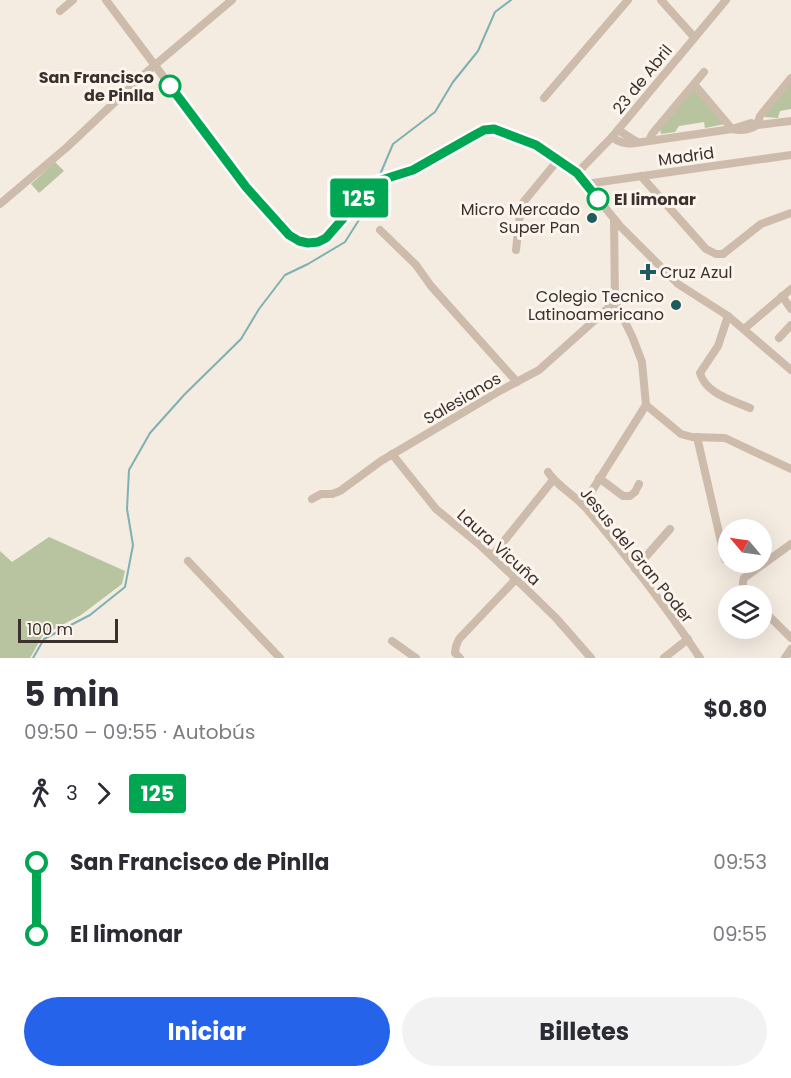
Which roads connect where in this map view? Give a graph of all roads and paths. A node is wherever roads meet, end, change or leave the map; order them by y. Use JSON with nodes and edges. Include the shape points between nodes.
{"nodes":[{"id":1,"x":73,"y":0,"type":"edge"},
{"id":2,"x":106,"y":0,"type":"edge"},
{"id":3,"x":628,"y":0,"type":"edge"},
{"id":4,"x":661,"y":0,"type":"edge"},
{"id":5,"x":726,"y":0,"type":"edge"},
{"id":6,"x":227,"y":2,"type":"edge"},
{"id":7,"x":60,"y":11,"type":"dead end"},
{"id":8,"x":694,"y":37,"type":"junction"},
{"id":9,"x":155,"y":66,"type":"junction"},
{"id":10,"x":704,"y":72,"type":"dead end"},
{"id":11,"x":791,"y":78,"type":"edge"},
{"id":12,"x":694,"y":84,"type":"junction"},
{"id":13,"x":544,"y":98,"type":"dead end"},
{"id":14,"x":791,"y":120,"type":"edge"},
{"id":15,"x":757,"y":125,"type":"junction"},
{"id":16,"x":732,"y":129,"type":"junction"},
{"id":17,"x":618,"y":130,"type":"junction"},
{"id":18,"x":612,"y":137,"type":"junction"},
{"id":19,"x":649,"y":141,"type":"junction"},
{"id":20,"x":637,"y":142,"type":"junction"},
{"id":21,"x":791,"y":155,"type":"edge"},
{"id":22,"x":558,"y":160,"type":"junction"},
{"id":23,"x":577,"y":173,"type":"junction"},
{"id":24,"x":641,"y":176,"type":"junction"},
{"id":25,"x":586,"y":184,"type":"junction"},
{"id":26,"x":0,"y":204,"type":"edge"},
{"id":27,"x":791,"y":213,"type":"edge"},
{"id":28,"x":614,"y":219,"type":"junction"},
{"id":29,"x":380,"y":230,"type":"dead end"},
{"id":30,"x":516,"y":250,"type":"dead end"},
{"id":31,"x":791,"y":289,"type":"edge"},
{"id":32,"x":782,"y":296,"type":"junction"},
{"id":33,"x":615,"y":302,"type":"junction"},
{"id":34,"x":791,"y":309,"type":"edge"},
{"id":35,"x":728,"y":316,"type":"junction"},
{"id":36,"x":791,"y":325,"type":"edge"},
{"id":37,"x":744,"y":329,"type":"junction"},
{"id":38,"x":779,"y":338,"type":"dead end"},
{"id":39,"x":791,"y":370,"type":"edge"},
{"id":40,"x":517,"y":382,"type":"junction"},
{"id":41,"x":646,"y":405,"type":"junction"},
{"id":42,"x":750,"y":408,"type":"dead end"},
{"id":43,"x":697,"y":437,"type":"junction"},
{"id":44,"x":392,"y":454,"type":"junction"},
{"id":45,"x":791,"y":469,"type":"edge"},
{"id":46,"x":548,"y":472,"type":"dead end"},
{"id":47,"x":599,"y":478,"type":"junction"},
{"id":48,"x":553,"y":480,"type":"junction"},
{"id":49,"x":639,"y":484,"type":"dead end"},
{"id":50,"x":312,"y":499,"type":"dead end"},
{"id":51,"x":583,"y":505,"type":"junction"},
{"id":52,"x":718,"y":528,"type":"edge"},
{"id":53,"x":670,"y":530,"type":"dead end"},
{"id":54,"x":791,"y":544,"type":"edge"},
{"id":55,"x":492,"y":556,"type":"junction"},
{"id":56,"x":188,"y":561,"type":"dead end"},
{"id":57,"x":634,"y":569,"type":"junction"},
{"id":58,"x":516,"y":579,"type":"junction"},
{"id":59,"x":742,"y":585,"type":"edge"},
{"id":60,"x":772,"y":619,"type":"edge"},
{"id":61,"x":791,"y":638,"type":"edge"},
{"id":62,"x":688,"y":639,"type":"junction"},
{"id":63,"x":392,"y":641,"type":"dead end"},
{"id":64,"x":791,"y":649,"type":"edge"},
{"id":65,"x":280,"y":658,"type":"edge"},
{"id":66,"x":416,"y":658,"type":"edge"},
{"id":67,"x":460,"y":658,"type":"edge"},
{"id":68,"x":591,"y":658,"type":"edge"},
{"id":69,"x":664,"y":658,"type":"edge"},
{"id":70,"x":700,"y":658,"type":"edge"},
{"id":71,"x":785,"y":658,"type":"edge"}],
"edges":[{"from":1,"to":7,"type":"street"},
{"from":2,"to":9,"type":"street"},
{"from":3,"to":13,"type":"street"},
{"from":4,"to":8,"type":"street"},
{"from":5,"to":8,"type":"street","name":"23 de Abril"},
{"from":6,"to":9,"type":"street"},
{"from":8,"to":17,"type":"street","name":"23 de Abril"},
{"from":9,"to":22,"type":"street","via":[[246,187],[299,241],[318,242],[326,238],[378,181],[413,170],[484,130],[494,129],[528,141]]},
{"from":9,"to":26,"type":"street"},
{"from":10,"to":12,"type":"street"},
{"from":11,"to":15,"type":"street"},
{"from":12,"to":16,"type":"street"},
{"from":12,"to":19,"type":"street"},
{"from":14,"to":15,"type":"street"},
{"from":15,"to":16,"type":"street"},
{"from":16,"to":19,"type":"street"},
{"from":17,"to":18,"type":"street","name":"23 de Abril"},
{"from":17,"to":20,"type":"street"},
{"from":18,"to":20,"type":"street","via":[[625,144]]},
{"from":18,"to":23,"type":"street","name":"23 de Abril"},
{"from":19,"to":20,"type":"street"},
{"from":21,"to":24,"type":"street","name":"Madrid"},
{"from":22,"to":23,"type":"street"},
{"from":22,"to":30,"type":"street","via":[[521,205]]},
{"from":23,"to":25,"type":"street"},
{"from":24,"to":25,"type":"street","name":"Madrid"},
{"from":24,"to":27,"type":"street","via":[[706,249],[716,254],[723,254],[761,224]]},
{"from":25,"to":28,"type":"street"},
{"from":28,"to":33,"type":"street"},
{"from":28,"to":35,"type":"street","via":[[678,284]]},
{"from":29,"to":40,"type":"street","via":[[416,265]]},
{"from":31,"to":32,"type":"street"},
{"from":32,"to":34,"type":"street"},
{"from":32,"to":37,"type":"street"},
{"from":33,"to":40,"type":"street","name":"Salesianos","via":[[539,370]]},
{"from":33,"to":41,"type":"street","via":[[642,362]]},
{"from":35,"to":37,"type":"street"},
{"from":35,"to":42,"type":"street","via":[[718,346],[700,373],[714,392]]},
{"from":36,"to":38,"type":"street"},
{"from":37,"to":39,"type":"street"},
{"from":40,"to":44,"type":"street","name":"Salesianos"},
{"from":41,"to":43,"type":"street","via":[[681,434]]},
{"from":41,"to":47,"type":"street"},
{"from":43,"to":45,"type":"street","via":[[725,438]]},
{"from":43,"to":52,"type":"street"},
{"from":44,"to":50,"type":"street","name":"Salesianos","via":[[340,491]]},
{"from":44,"to":55,"type":"street","name":"Laura Vicuña","via":[[436,509]]},
{"from":46,"to":48,"type":"street","name":"Jesus del Gran Poder"},
{"from":47,"to":49,"type":"street","via":[[623,496],[630,496]]},
{"from":47,"to":51,"type":"street"},
{"from":48,"to":51,"type":"street","name":"Jesus del Gran Poder"},
{"from":48,"to":55,"type":"street"},
{"from":51,"to":57,"type":"street","name":"Jesus del Gran Poder"},
{"from":53,"to":57,"type":"street"},
{"from":54,"to":59,"type":"street","via":[[744,578]]},
{"from":55,"to":58,"type":"street","name":"Laura Vicuña"},
{"from":56,"to":65,"type":"street"},
{"from":57,"to":62,"type":"street","name":"Jesus del Gran Poder"},
{"from":58,"to":67,"type":"street","via":[[459,639],[455,653]]},
{"from":58,"to":68,"type":"street","name":"Laura Vicuña"},
{"from":60,"to":61,"type":"street"},
{"from":62,"to":69,"type":"street"},
{"from":62,"to":70,"type":"street","name":"Jesus del Gran Poder"},
{"from":63,"to":66,"type":"street"},
{"from":64,"to":71,"type":"street"}]}
